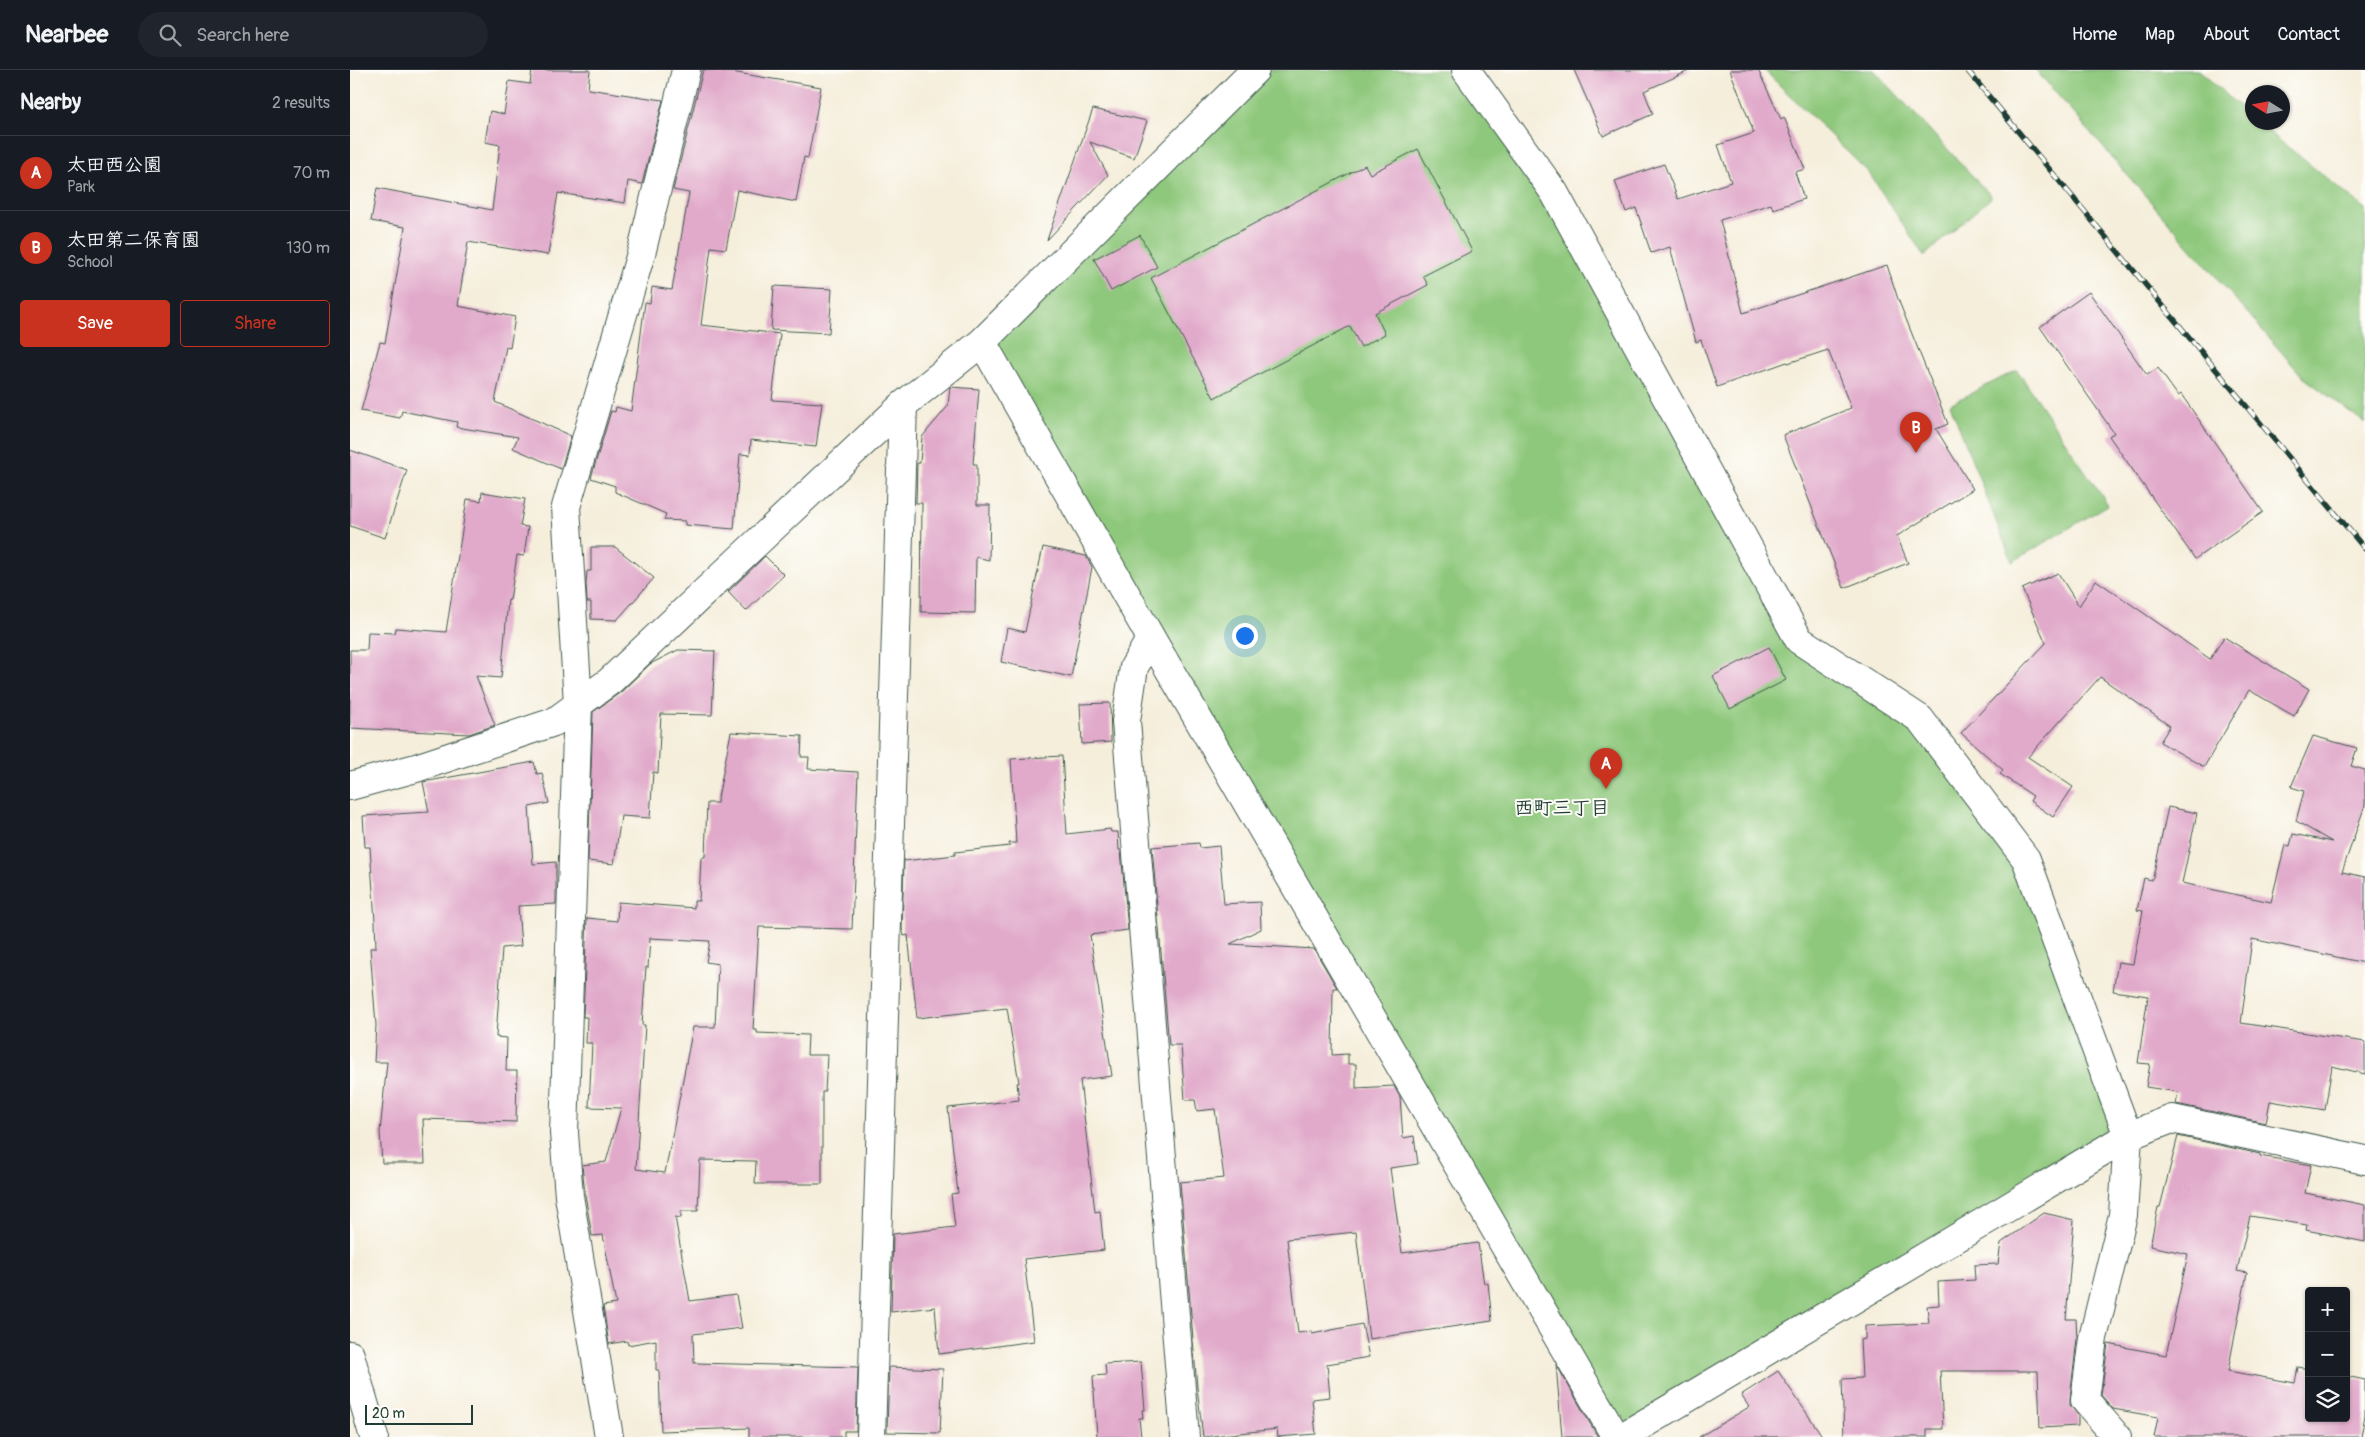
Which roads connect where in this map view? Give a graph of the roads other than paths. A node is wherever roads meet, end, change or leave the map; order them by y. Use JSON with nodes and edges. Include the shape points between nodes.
{"nodes":[{"id":1,"x":686,"y":70,"type":"edge"},
{"id":2,"x":1255,"y":70,"type":"edge"},
{"id":3,"x":1466,"y":70,"type":"edge"},
{"id":4,"x":982,"y":342,"type":"junction"},
{"id":5,"x":903,"y":405,"type":"junction"},
{"id":6,"x":1151,"y":638,"type":"junction"},
{"id":7,"x":578,"y":704,"type":"junction"},
{"id":8,"x":350,"y":786,"type":"edge"},
{"id":9,"x":2128,"y":1136,"type":"junction"},
{"id":10,"x":2365,"y":1160,"type":"edge"},
{"id":11,"x":350,"y":1355,"type":"edge"},
{"id":12,"x":374,"y":1437,"type":"edge"},
{"id":13,"x":609,"y":1437,"type":"edge"},
{"id":14,"x":871,"y":1437,"type":"edge"},
{"id":15,"x":1185,"y":1437,"type":"edge"},
{"id":16,"x":1616,"y":1437,"type":"edge"},
{"id":17,"x":1622,"y":1437,"type":"edge"},
{"id":18,"x":2117,"y":1437,"type":"edge"}],
"edges":[{"from":1,"to":7,"type":"street","via":[[642,250],[566,507]]},
{"from":2,"to":4,"type":"street"},
{"from":3,"to":9,"type":"street","via":[[1554,192],[1799,640],[1920,719],[2026,859]]},
{"from":4,"to":5,"type":"street"},
{"from":4,"to":6,"type":"street"},
{"from":5,"to":7,"type":"street","via":[[610,681]]},
{"from":5,"to":14,"type":"street"},
{"from":6,"to":15,"type":"street","via":[[1134,667],[1126,721]]},
{"from":6,"to":16,"type":"street"},
{"from":7,"to":8,"type":"street","via":[[554,722],[416,768]]},
{"from":7,"to":13,"type":"street","via":[[564,1132],[569,1196]]},
{"from":9,"to":10,"type":"street","via":[[2172,1119]]},
{"from":9,"to":17,"type":"street"},
{"from":9,"to":18,"type":"street","via":[[2123,1215],[2093,1338],[2085,1400]]},
{"from":11,"to":12,"type":"street"}]}
